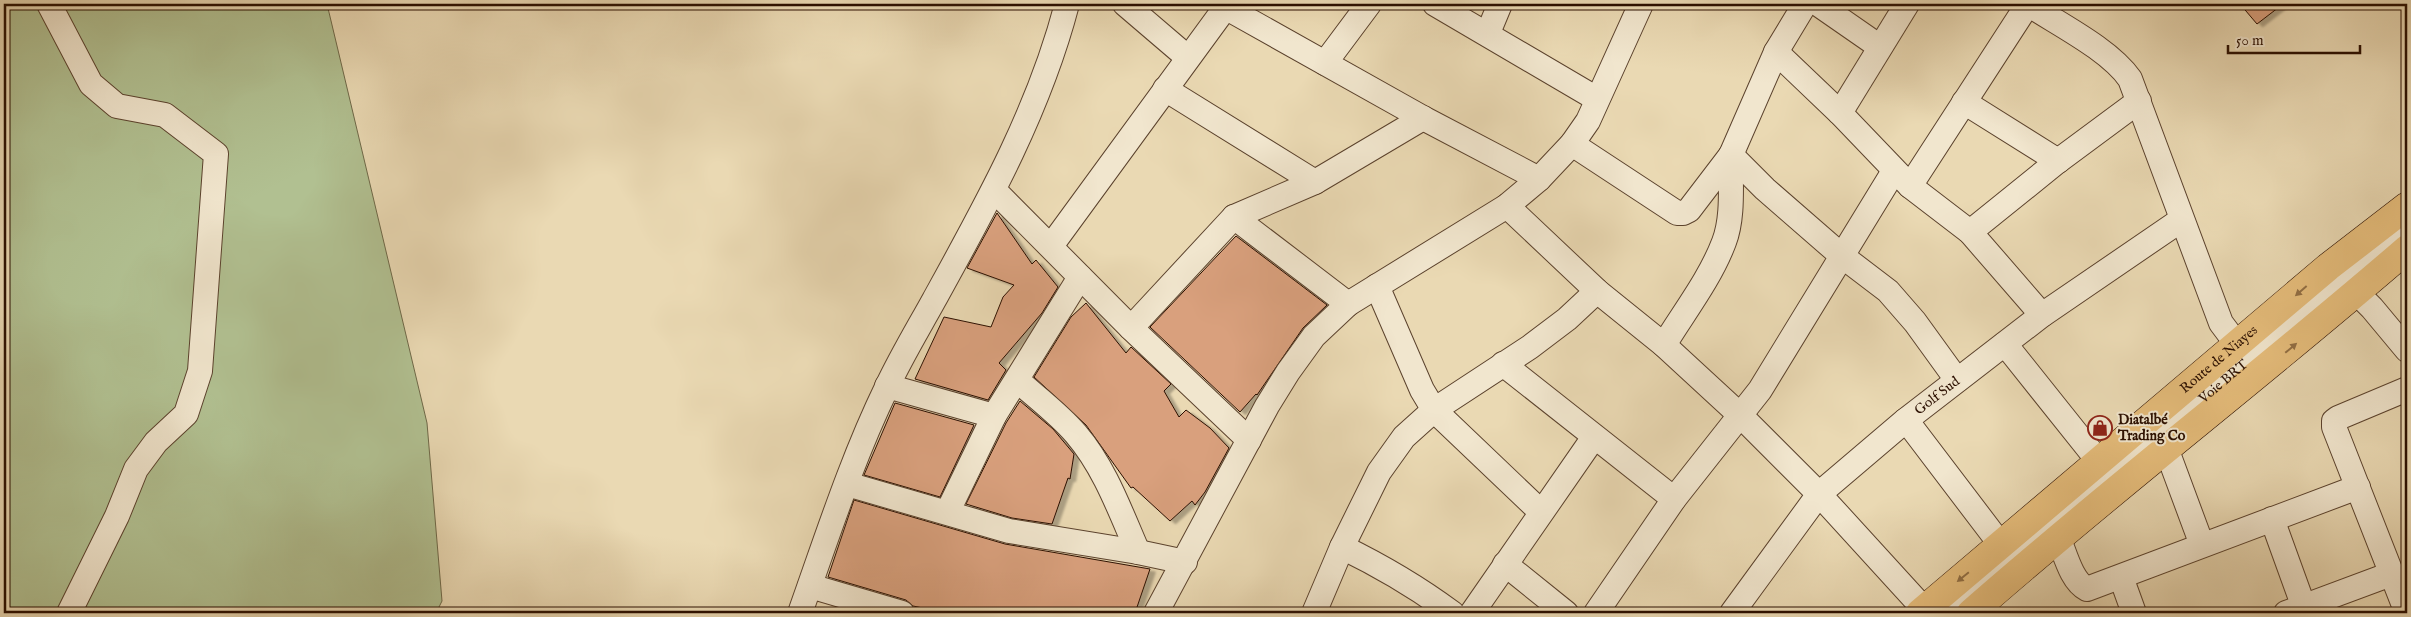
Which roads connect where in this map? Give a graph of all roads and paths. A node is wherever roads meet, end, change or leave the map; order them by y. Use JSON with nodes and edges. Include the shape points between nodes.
{"nodes":[{"id":1,"x":49,"y":4,"type":"edge"},
{"id":2,"x":1067,"y":4,"type":"edge"},
{"id":3,"x":1125,"y":4,"type":"edge"},
{"id":4,"x":1369,"y":4,"type":"edge"},
{"id":5,"x":1435,"y":4,"type":"edge"},
{"id":6,"x":1500,"y":4,"type":"edge"},
{"id":7,"x":1641,"y":4,"type":"edge"},
{"id":8,"x":1805,"y":4,"type":"edge"},
{"id":9,"x":1818,"y":4,"type":"edge"},
{"id":10,"x":1907,"y":4,"type":"edge"},
{"id":11,"x":2028,"y":4,"type":"edge"},
{"id":12,"x":1226,"y":6,"type":"edge"},
{"id":13,"x":1488,"y":34,"type":"junction"},
{"id":14,"x":1880,"y":47,"type":"junction"},
{"id":15,"x":1776,"y":52,"type":"junction"},
{"id":16,"x":1187,"y":58,"type":"junction"},
{"id":17,"x":1325,"y":63,"type":"junction"},
{"id":18,"x":1165,"y":89,"type":"junction"},
{"id":19,"x":1597,"y":99,"type":"junction"},
{"id":20,"x":2139,"y":101,"type":"junction"},
{"id":21,"x":1964,"y":102,"type":"junction"},
{"id":22,"x":1840,"y":113,"type":"junction"},
{"id":23,"x":1423,"y":118,"type":"junction"},
{"id":24,"x":1572,"y":144,"type":"junction"},
{"id":25,"x":1730,"y":155,"type":"junction"},
{"id":26,"x":2058,"y":161,"type":"junction"},
{"id":27,"x":1902,"y":178,"type":"junction"},
{"id":28,"x":1539,"y":179,"type":"junction"},
{"id":29,"x":1315,"y":182,"type":"junction"},
{"id":30,"x":994,"y":190,"type":"junction"},
{"id":31,"x":1507,"y":206,"type":"junction"},
{"id":32,"x":2407,"y":206,"type":"edge"},
{"id":33,"x":1234,"y":217,"type":"junction"},
{"id":34,"x":2181,"y":220,"type":"junction"},
{"id":35,"x":2407,"y":227,"type":"edge"},
{"id":36,"x":1970,"y":232,"type":"junction"},
{"id":37,"x":1051,"y":246,"type":"junction"},
{"id":38,"x":2407,"y":249,"type":"edge"},
{"id":39,"x":1842,"y":256,"type":"junction"},
{"id":40,"x":1080,"y":277,"type":"junction"},
{"id":41,"x":2343,"y":280,"type":"junction"},
{"id":42,"x":1377,"y":286,"type":"junction"},
{"id":43,"x":1597,"y":291,"type":"junction"},
{"id":44,"x":1348,"y":304,"type":"junction"},
{"id":45,"x":2042,"y":315,"type":"junction"},
{"id":46,"x":1130,"y":328,"type":"junction"},
{"id":47,"x":2005,"y":344,"type":"junction"},
{"id":48,"x":1664,"y":345,"type":"junction"},
{"id":49,"x":2407,"y":350,"type":"edge"},
{"id":50,"x":2249,"y":359,"type":"junction"},
{"id":51,"x":1503,"y":364,"type":"junction"},
{"id":52,"x":1017,"y":380,"type":"junction"},
{"id":53,"x":1957,"y":380,"type":"junction"},
{"id":54,"x":887,"y":386,"type":"junction"},
{"id":55,"x":2407,"y":389,"type":"edge"},
{"id":56,"x":1434,"y":410,"type":"junction"},
{"id":57,"x":994,"y":416,"type":"junction"},
{"id":58,"x":1741,"y":416,"type":"junction"},
{"id":59,"x":1906,"y":420,"type":"junction"},
{"id":60,"x":1594,"y":437,"type":"junction"},
{"id":61,"x":1249,"y":440,"type":"junction"},
{"id":62,"x":2166,"y":448,"type":"junction"},
{"id":63,"x":2100,"y":463,"type":"junction"},
{"id":64,"x":847,"y":484,"type":"junction"},
{"id":65,"x":2358,"y":487,"type":"junction"},
{"id":66,"x":1819,"y":494,"type":"junction"},
{"id":67,"x":1674,"y":499,"type":"junction"},
{"id":68,"x":948,"y":511,"type":"junction"},
{"id":69,"x":1541,"y":512,"type":"junction"},
{"id":70,"x":2272,"y":519,"type":"junction"},
{"id":71,"x":2058,"y":537,"type":"junction"},
{"id":72,"x":2202,"y":545,"type":"junction"},
{"id":73,"x":2001,"y":546,"type":"junction"},
{"id":74,"x":1342,"y":547,"type":"junction"},
{"id":75,"x":1138,"y":552,"type":"junction"},
{"id":76,"x":1185,"y":562,"type":"junction"},
{"id":77,"x":1505,"y":564,"type":"junction"},
{"id":78,"x":2121,"y":577,"type":"junction"},
{"id":79,"x":810,"y":586,"type":"junction"},
{"id":80,"x":2401,"y":593,"type":"edge"},
{"id":81,"x":2299,"y":611,"type":"edge"},
{"id":82,"x":1931,"y":612,"type":"edge"},
{"id":83,"x":69,"y":613,"type":"edge"},
{"id":84,"x":800,"y":613,"type":"edge"},
{"id":85,"x":902,"y":613,"type":"edge"},
{"id":86,"x":1156,"y":613,"type":"edge"},
{"id":87,"x":1314,"y":613,"type":"edge"},
{"id":88,"x":1452,"y":613,"type":"edge"},
{"id":89,"x":1472,"y":613,"type":"edge"},
{"id":90,"x":1566,"y":613,"type":"edge"},
{"id":91,"x":1596,"y":613,"type":"edge"},
{"id":92,"x":1732,"y":613,"type":"edge"},
{"id":93,"x":1971,"y":613,"type":"edge"},
{"id":94,"x":2134,"y":613,"type":"edge"}],
"edges":[{"from":1,"to":83,"type":"street","via":[[91,84],[117,106],[165,115],[216,154],[200,371],[186,414],[156,442],[136,469],[117,516]]},
{"from":2,"to":30,"type":"street","via":[[1057,43],[1027,121]]},
{"from":3,"to":16,"type":"street"},
{"from":4,"to":17,"type":"street"},
{"from":5,"to":13,"type":"street"},
{"from":6,"to":13,"type":"street"},
{"from":7,"to":19,"type":"street"},
{"from":8,"to":15,"type":"street"},
{"from":9,"to":14,"type":"street"},
{"from":10,"to":14,"type":"street"},
{"from":11,"to":20,"type":"street","via":[[2122,67]]},
{"from":11,"to":21,"type":"street"},
{"from":12,"to":16,"type":"street"},
{"from":12,"to":17,"type":"street"},
{"from":13,"to":19,"type":"street"},
{"from":14,"to":22,"type":"street"},
{"from":15,"to":22,"type":"street"},
{"from":15,"to":25,"type":"street"},
{"from":16,"to":18,"type":"street"},
{"from":17,"to":23,"type":"street"},
{"from":18,"to":29,"type":"street"},
{"from":18,"to":37,"type":"street"},
{"from":19,"to":24,"type":"street","via":[[1588,121]]},
{"from":20,"to":26,"type":"street"},
{"from":20,"to":34,"type":"street"},
{"from":21,"to":26,"type":"street"},
{"from":21,"to":27,"type":"street"},
{"from":22,"to":27,"type":"street"},
{"from":23,"to":28,"type":"street"},
{"from":23,"to":29,"type":"street"},
{"from":24,"to":25,"type":"street","via":[[1683,214]]},
{"from":24,"to":28,"type":"street"},
{"from":25,"to":39,"type":"street"},
{"from":25,"to":48,"type":"street","via":[[1730,208],[1724,241],[1705,279]]},
{"from":26,"to":36,"type":"street"},
{"from":27,"to":36,"type":"street"},
{"from":27,"to":39,"type":"street"},
{"from":28,"to":31,"type":"street"},
{"from":29,"to":33,"type":"street"},
{"from":30,"to":37,"type":"street"},
{"from":30,"to":54,"type":"street"},
{"from":31,"to":42,"type":"street"},
{"from":31,"to":43,"type":"street"},
{"from":32,"to":41,"type":"main road","name":"Route de Niayes"},
{"from":33,"to":44,"type":"street"},
{"from":33,"to":46,"type":"street"},
{"from":34,"to":45,"type":"street","name":"Golf Sud"},
{"from":34,"to":50,"type":"street","via":[[2220,323]]},
{"from":35,"to":41,"type":"street"},
{"from":36,"to":45,"type":"street"},
{"from":37,"to":40,"type":"street"},
{"from":38,"to":41,"type":"main road","name":"Route de Niayes"},
{"from":39,"to":53,"type":"street","via":[[1888,291]]},
{"from":39,"to":58,"type":"street"},
{"from":40,"to":46,"type":"street"},
{"from":40,"to":52,"type":"street"},
{"from":41,"to":49,"type":"street"},
{"from":41,"to":50,"type":"main road","name":"Route de Niayes"},
{"from":50,"to":41,"type":"main road","name":"Route de Niayes","one_way":true},
{"from":42,"to":44,"type":"street"},
{"from":42,"to":56,"type":"street","via":[[1422,390]]},
{"from":43,"to":48,"type":"street"},
{"from":43,"to":51,"type":"street","via":[[1567,319]]},
{"from":44,"to":61,"type":"street","via":[[1314,336],[1288,372]]},
{"from":45,"to":47,"type":"street","name":"Golf Sud"},
{"from":46,"to":61,"type":"street"},
{"from":47,"to":53,"type":"street","name":"Golf Sud"},
{"from":47,"to":63,"type":"street"},
{"from":48,"to":58,"type":"street"},
{"from":50,"to":62,"type":"main road","name":"Route de Niayes"},
{"from":50,"to":63,"type":"main road","name":"Route de Niayes"},
{"from":50,"to":82,"type":"street","name":"Voie BRT"},
{"from":51,"to":56,"type":"street"},
{"from":51,"to":60,"type":"street"},
{"from":52,"to":57,"type":"street"},
{"from":52,"to":75,"type":"street","via":[[1075,433],[1093,457]]},
{"from":53,"to":59,"type":"street","name":"Golf Sud"},
{"from":54,"to":57,"type":"street"},
{"from":54,"to":64,"type":"street"},
{"from":55,"to":65,"type":"street","via":[[2334,421]]},
{"from":56,"to":69,"type":"street"},
{"from":56,"to":74,"type":"street","via":[[1404,437],[1379,472]]},
{"from":57,"to":68,"type":"street"},
{"from":58,"to":66,"type":"street"},
{"from":58,"to":67,"type":"street"},
{"from":59,"to":66,"type":"street","name":"Golf Sud"},
{"from":59,"to":73,"type":"street"},
{"from":60,"to":67,"type":"street"},
{"from":60,"to":69,"type":"street"},
{"from":61,"to":76,"type":"street"},
{"from":62,"to":71,"type":"main road","name":"Route de Niayes"},
{"from":62,"to":72,"type":"street"},
{"from":63,"to":73,"type":"main road","name":"Route de Niayes"},
{"from":64,"to":68,"type":"street"},
{"from":64,"to":79,"type":"street"},
{"from":65,"to":70,"type":"street"},
{"from":65,"to":80,"type":"street"},
{"from":66,"to":82,"type":"street"},
{"from":66,"to":92,"type":"street","name":"Golf Sud"},
{"from":67,"to":91,"type":"street"},
{"from":68,"to":75,"type":"street","via":[[1009,531]]},
{"from":69,"to":77,"type":"street"},
{"from":70,"to":72,"type":"street"},
{"from":70,"to":81,"type":"street"},
{"from":71,"to":78,"type":"street","via":[[2080,586],[2087,589]]},
{"from":71,"to":93,"type":"main road","name":"Route de Niayes"},
{"from":72,"to":78,"type":"street"},
{"from":73,"to":82,"type":"main road","name":"Route de Niayes","one_way":true},
{"from":74,"to":87,"type":"street"},
{"from":74,"to":88,"type":"street","via":[[1424,592]]},
{"from":75,"to":76,"type":"street"},
{"from":76,"to":86,"type":"street"},
{"from":77,"to":89,"type":"street"},
{"from":77,"to":90,"type":"street"},
{"from":78,"to":94,"type":"street"},
{"from":79,"to":84,"type":"street"},
{"from":79,"to":85,"type":"street"},
{"from":80,"to":81,"type":"street"}]}
